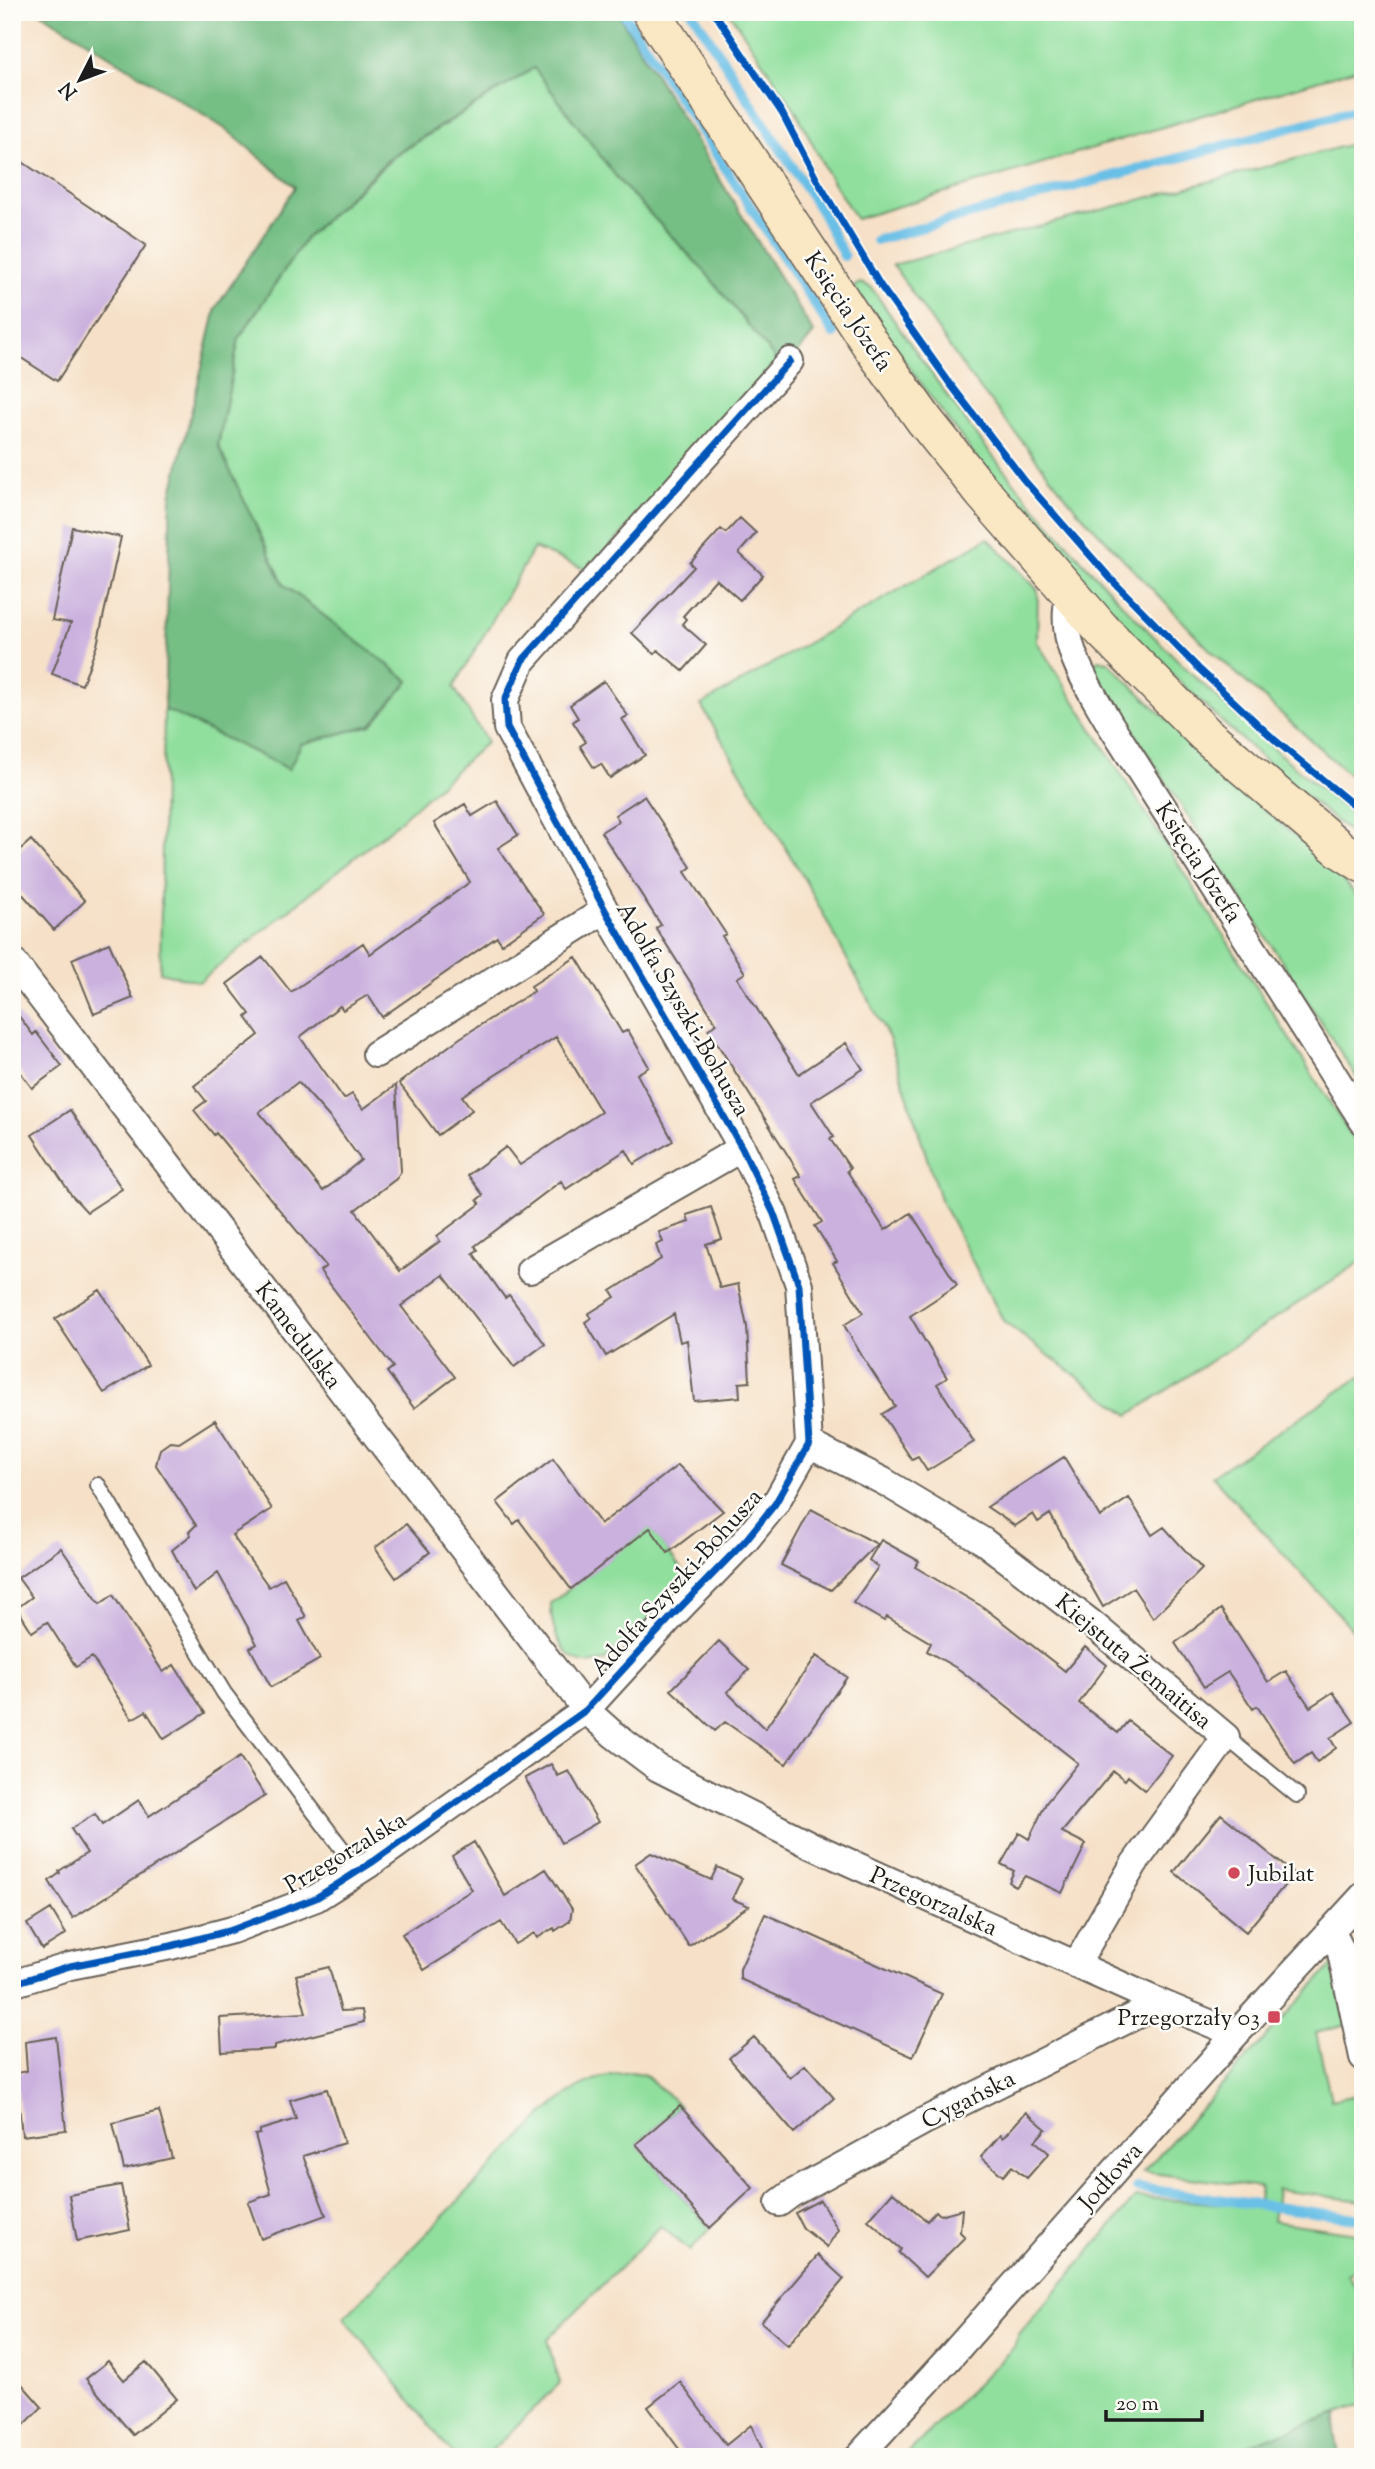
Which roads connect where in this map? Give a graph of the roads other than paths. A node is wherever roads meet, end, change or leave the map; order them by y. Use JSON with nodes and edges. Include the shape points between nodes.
{"nodes":[{"id":1,"x":651,"y":12,"type":"edge"},
{"id":2,"x":790,"y":361,"type":"dead end"},
{"id":3,"x":1070,"y":593,"type":"junction"},
{"id":4,"x":1355,"y":864,"type":"edge"},
{"id":5,"x":605,"y":910,"type":"junction"},
{"id":6,"x":12,"y":960,"type":"edge"},
{"id":7,"x":376,"y":1054,"type":"dead end"},
{"id":8,"x":1363,"y":1121,"type":"edge"},
{"id":9,"x":742,"y":1148,"type":"junction"},
{"id":10,"x":530,"y":1270,"type":"dead end"},
{"id":11,"x":810,"y":1444,"type":"junction"},
{"id":12,"x":98,"y":1485,"type":"dead end"},
{"id":13,"x":586,"y":1710,"type":"junction"},
{"id":14,"x":1226,"y":1737,"type":"junction"},
{"id":15,"x":1297,"y":1795,"type":"dead end"},
{"id":16,"x":359,"y":1871,"type":"junction"},
{"id":17,"x":1363,"y":1896,"type":"edge"},
{"id":18,"x":1332,"y":1932,"type":"junction"},
{"id":19,"x":1076,"y":1965,"type":"junction"},
{"id":20,"x":12,"y":1984,"type":"edge"},
{"id":21,"x":1161,"y":2003,"type":"junction"},
{"id":22,"x":1236,"y":2034,"type":"junction"},
{"id":23,"x":1363,"y":2057,"type":"edge"},
{"id":24,"x":779,"y":2203,"type":"dead end"},
{"id":25,"x":858,"y":2457,"type":"edge"}],
"edges":[{"from":1,"to":3,"type":"main road","name":"Księcia Józefa","via":[[925,421]]},
{"from":2,"to":5,"type":"street","name":"Adolfa Szyszki-Bohusza","via":[[522,661],[505,700],[507,729]]},
{"from":3,"to":4,"type":"main road","name":"Księcia Józefa","via":[[1205,734]]},
{"from":3,"to":8,"type":"street","name":"Księcia Józefa","via":[[1066,630],[1080,672]]},
{"from":5,"to":7,"type":"street","name":"Adolfa Szyszki-Bohusza"},
{"from":5,"to":9,"type":"street","name":"Adolfa Szyszki-Bohusza"},
{"from":6,"to":13,"type":"street","name":"Kamedulska"},
{"from":9,"to":10,"type":"street","name":"Adolfa Szyszki-Bohusza"},
{"from":9,"to":11,"type":"street","name":"Adolfa Szyszki-Bohusza","via":[[774,1214],[799,1285]]},
{"from":11,"to":13,"type":"street","name":"Adolfa Szyszki-Bohusza","via":[[775,1504],[745,1541]]},
{"from":11,"to":14,"type":"street","name":"Kiejstuta Żemaitisa","via":[[983,1541],[1090,1622]]},
{"from":12,"to":16,"type":"lane","via":[[224,1693]]},
{"from":13,"to":16,"type":"street","name":"Przegorzalska"},
{"from":13,"to":19,"type":"street","name":"Przegorzalska","via":[[658,1768],[813,1846]]},
{"from":14,"to":15,"type":"lane"},
{"from":14,"to":19,"type":"street","name":"Kiejstuta Żemaitisa","via":[[1134,1864]]},
{"from":16,"to":20,"type":"street","name":"Przegorzalska","via":[[316,1898],[232,1930],[70,1966]]},
{"from":17,"to":18,"type":"street","name":"Jodłowa"},
{"from":18,"to":22,"type":"street","name":"Jodłowa"},
{"from":18,"to":23,"type":"street","via":[[1340,1948]]},
{"from":19,"to":21,"type":"street","name":"Przegorzalska"},
{"from":21,"to":22,"type":"street","name":"Przegorzalska"},
{"from":21,"to":24,"type":"street","name":"Cygańska","via":[[924,2121]]},
{"from":22,"to":25,"type":"street","name":"Jodłowa"}]}
